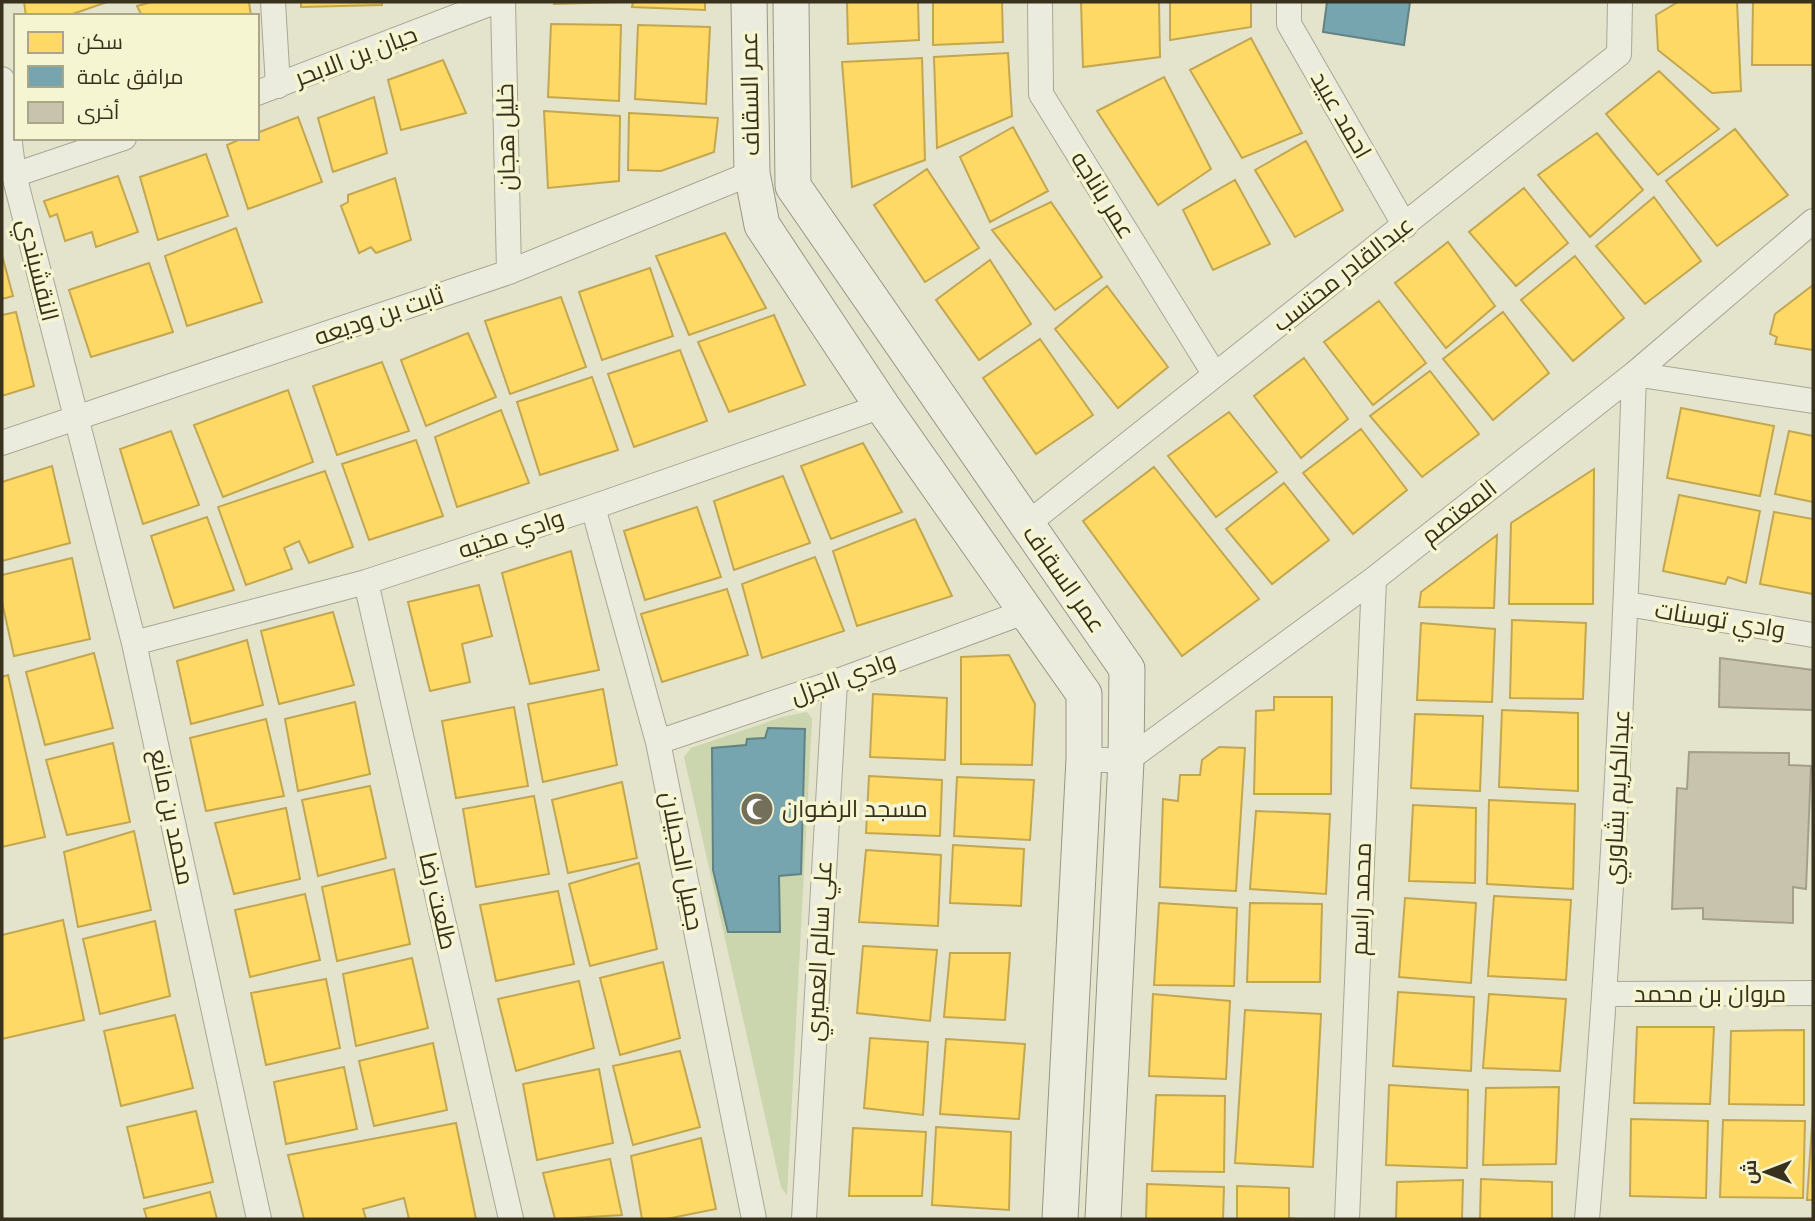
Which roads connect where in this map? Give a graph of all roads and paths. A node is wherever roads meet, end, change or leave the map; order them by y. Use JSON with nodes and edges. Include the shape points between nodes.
{"nodes":[{"id":1,"x":273,"y":2,"type":"edge"},
{"id":2,"x":494,"y":2,"type":"edge"},
{"id":3,"x":503,"y":2,"type":"edge"},
{"id":4,"x":749,"y":2,"type":"edge"},
{"id":5,"x":791,"y":2,"type":"edge"},
{"id":6,"x":1040,"y":2,"type":"edge"},
{"id":7,"x":1289,"y":2,"type":"edge"},
{"id":8,"x":1620,"y":2,"type":"edge"},
{"id":9,"x":2,"y":79,"type":"edge"},
{"id":10,"x":268,"y":90,"type":"edge"},
{"id":11,"x":118,"y":140,"type":"edge"},
{"id":12,"x":752,"y":173,"type":"junction"},
{"id":13,"x":14,"y":175,"type":"junction"},
{"id":14,"x":1813,"y":221,"type":"edge"},
{"id":15,"x":1405,"y":226,"type":"junction"},
{"id":16,"x":509,"y":272,"type":"junction"},
{"id":17,"x":1634,"y":374,"type":"junction"},
{"id":18,"x":1215,"y":375,"type":"junction"},
{"id":19,"x":1813,"y":401,"type":"edge"},
{"id":20,"x":882,"y":406,"type":"junction"},
{"id":21,"x":76,"y":417,"type":"junction"},
{"id":22,"x":2,"y":443,"type":"edge"},
{"id":23,"x":593,"y":507,"type":"junction"},
{"id":24,"x":1026,"y":525,"type":"junction"},
{"id":25,"x":1374,"y":579,"type":"junction"},
{"id":26,"x":366,"y":582,"type":"junction"},
{"id":27,"x":1627,"y":604,"type":"junction"},
{"id":28,"x":1027,"y":611,"type":"junction"},
{"id":29,"x":1813,"y":635,"type":"edge"},
{"id":30,"x":134,"y":643,"type":"junction"},
{"id":31,"x":835,"y":682,"type":"junction"},
{"id":32,"x":658,"y":742,"type":"junction"},
{"id":33,"x":1084,"y":759,"type":"junction"},
{"id":34,"x":1126,"y":761,"type":"junction"},
{"id":35,"x":1813,"y":993,"type":"edge"},
{"id":36,"x":1606,"y":994,"type":"junction"},
{"id":37,"x":259,"y":1219,"type":"edge"},
{"id":38,"x":511,"y":1219,"type":"edge"},
{"id":39,"x":754,"y":1219,"type":"edge"},
{"id":40,"x":804,"y":1219,"type":"edge"},
{"id":41,"x":1060,"y":1219,"type":"edge"},
{"id":42,"x":1103,"y":1219,"type":"edge"},
{"id":43,"x":1347,"y":1219,"type":"edge"},
{"id":44,"x":1587,"y":1219,"type":"edge"}],
"edges":[{"from":1,"to":10,"type":"street"},
{"from":2,"to":10,"type":"street","name":"حيان بن الابحر"},
{"from":3,"to":16,"type":"street","name":"خليل هجان"},
{"from":4,"to":12,"type":"street","name":"عمر السقاف"},
{"from":5,"to":24,"type":"street","name":"عمر السقاف","via":[[793,186]]},
{"from":6,"to":18,"type":"street","name":"عمر باناجه","via":[[1041,94]]},
{"from":7,"to":15,"type":"street","name":"احمد عبيد","via":[[1289,24]]},
{"from":8,"to":15,"type":"street","name":"عبدالقادر محتسب","via":[[1619,54]]},
{"from":9,"to":13,"type":"street","name":"النقشبندي"},
{"from":11,"to":13,"type":"street"},
{"from":12,"to":16,"type":"street","name":"ثابت بن وديعه"},
{"from":12,"to":20,"type":"street","name":"عمر السقاف","via":[[762,225]]},
{"from":13,"to":21,"type":"street","name":"النقشبندي"},
{"from":14,"to":17,"type":"street","name":"المعتصم"},
{"from":15,"to":18,"type":"street","name":"عبدالقادر محتسب"},
{"from":16,"to":21,"type":"street","name":"ثابت بن وديعه"},
{"from":17,"to":19,"type":"street"},
{"from":17,"to":25,"type":"street","name":"المعتصم"},
{"from":17,"to":27,"type":"street","name":"عبدالكريم بشاوري"},
{"from":18,"to":24,"type":"street","name":"عبدالقادر محتسب"},
{"from":20,"to":23,"type":"street","name":"وادي مخيه"},
{"from":20,"to":28,"type":"street","name":"عمر السقاف"},
{"from":21,"to":22,"type":"street","name":"ثابت بن وديعه"},
{"from":21,"to":30,"type":"street","name":"محمد بن مانع"},
{"from":23,"to":26,"type":"street","name":"وادي مخيه"},
{"from":23,"to":32,"type":"street","name":"جميل الحجيلان"},
{"from":24,"to":34,"type":"street","name":"عمر السقاف","via":[[1127,669]]},
{"from":25,"to":34,"type":"street","name":"المعتصم"},
{"from":25,"to":43,"type":"street","name":"محمد راسم"},
{"from":26,"to":30,"type":"street","name":"وادي مخيه"},
{"from":26,"to":38,"type":"street","name":"طلعت رضا"},
{"from":27,"to":29,"type":"street","name":"وادي توسنات"},
{"from":27,"to":36,"type":"street","name":"عبدالكريم بشاوري"},
{"from":28,"to":31,"type":"street","name":"وادي الجزل"},
{"from":28,"to":33,"type":"street","name":"عمر السقاف","via":[[1084,694]]},
{"from":30,"to":37,"type":"street","name":"محمد بن مانع"},
{"from":31,"to":32,"type":"street","name":"وادي الجزل"},
{"from":31,"to":40,"type":"street","name":"علي سالم العميري"},
{"from":32,"to":39,"type":"street","name":"جميل الحجيلان"},
{"from":33,"to":34,"type":"street"},
{"from":33,"to":41,"type":"street","name":"عمر السقاف"},
{"from":34,"to":42,"type":"street","name":"عمر السقاف"},
{"from":35,"to":36,"type":"street","name":"مروان بن محمد"},
{"from":36,"to":44,"type":"street","name":"عبدالكريم بشاوري"}]}
